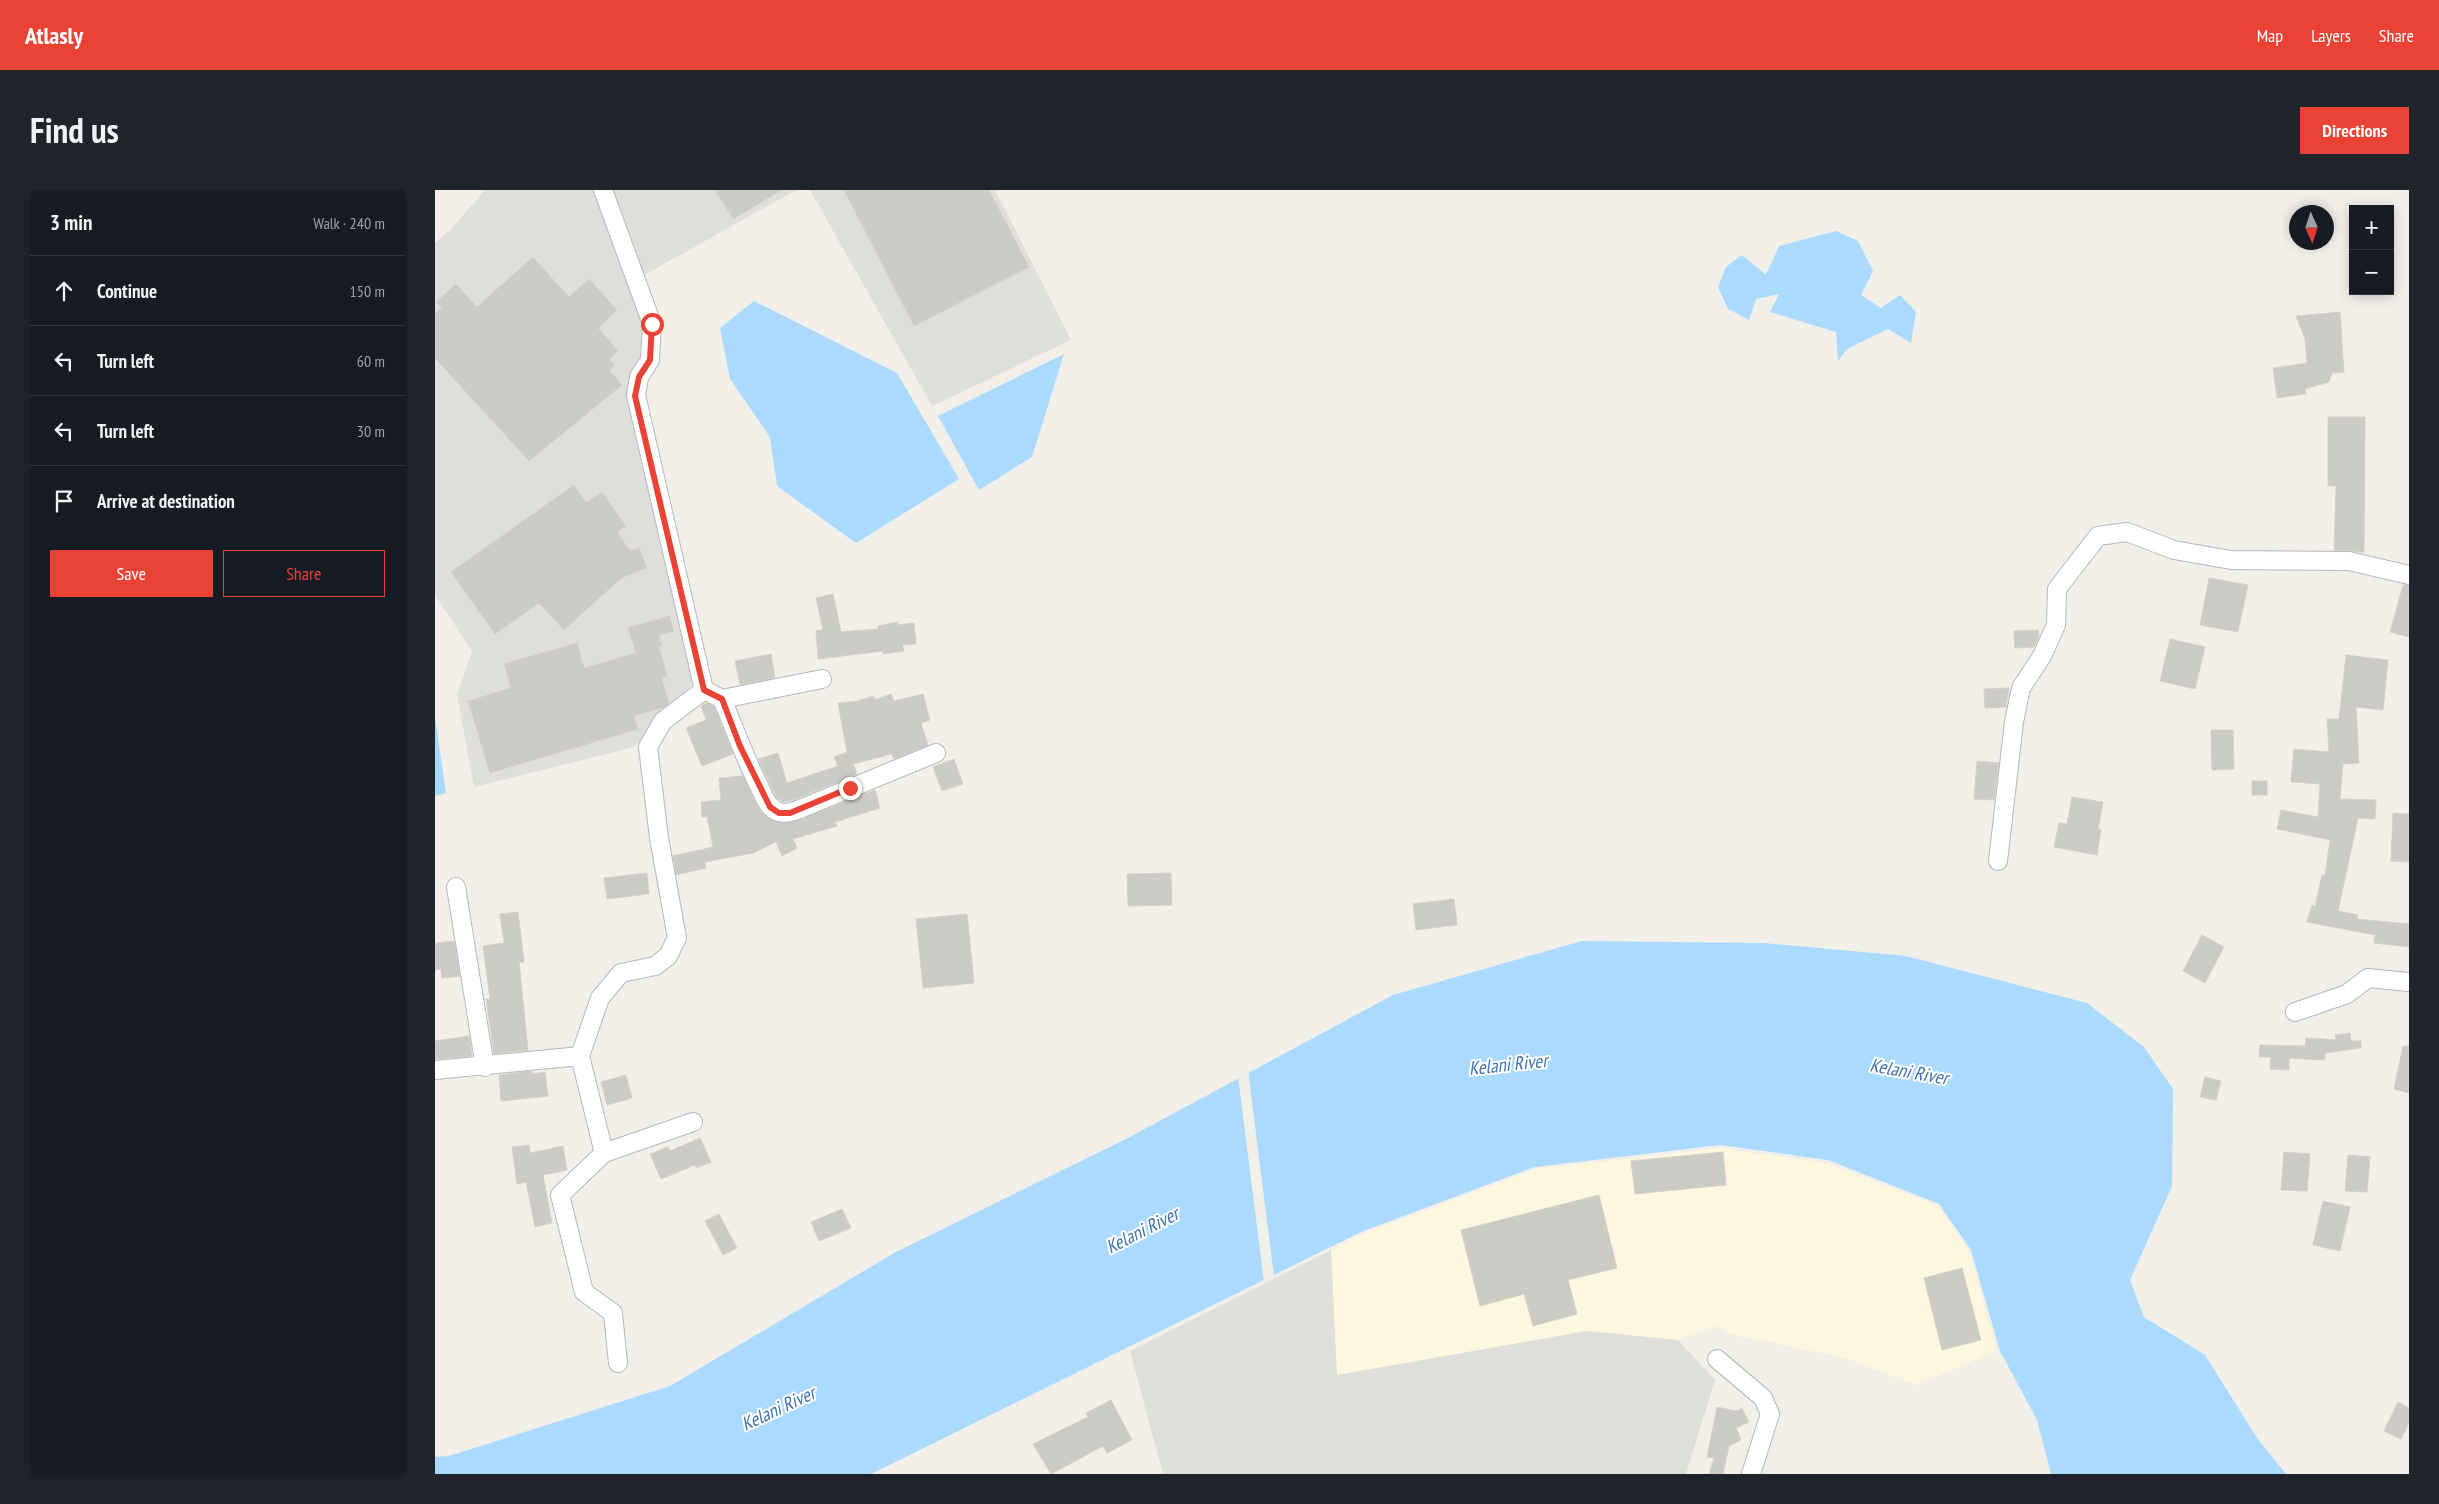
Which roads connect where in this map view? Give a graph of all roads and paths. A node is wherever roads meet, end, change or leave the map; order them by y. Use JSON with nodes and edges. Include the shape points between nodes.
{"nodes":[{"id":1,"x":603,"y":190,"type":"edge"},
{"id":2,"x":2409,"y":575,"type":"edge"},
{"id":3,"x":822,"y":679,"type":"dead end"},
{"id":4,"x":704,"y":690,"type":"junction"},
{"id":5,"x":722,"y":699,"type":"junction"},
{"id":6,"x":936,"y":752,"type":"dead end"},
{"id":7,"x":1998,"y":861,"type":"dead end"},
{"id":8,"x":456,"y":887,"type":"dead end"},
{"id":9,"x":2409,"y":982,"type":"edge"},
{"id":10,"x":2295,"y":1012,"type":"dead end"},
{"id":11,"x":580,"y":1056,"type":"junction"},
{"id":12,"x":485,"y":1067,"type":"junction"},
{"id":13,"x":435,"y":1070,"type":"edge"},
{"id":14,"x":693,"y":1122,"type":"dead end"},
{"id":15,"x":604,"y":1153,"type":"junction"},
{"id":16,"x":1717,"y":1359,"type":"dead end"},
{"id":17,"x":618,"y":1363,"type":"dead end"},
{"id":18,"x":1751,"y":1474,"type":"edge"}],
"edges":[{"from":1,"to":4,"type":"street","via":[[652,324],[650,360],[639,377],[635,396]]},
{"from":2,"to":7,"type":"street","via":[[2349,560],[2231,560],[2174,550],[2127,532],[2097,536],[2057,589],[2056,625],[2042,656],[2021,688]]},
{"from":3,"to":5,"type":"street"},
{"from":4,"to":5,"type":"street"},
{"from":4,"to":11,"type":"street","via":[[663,721],[648,747],[659,838],[677,938],[668,956],[655,966],[621,972],[599,998]]},
{"from":5,"to":6,"type":"street","via":[[757,783],[770,807],[779,813],[790,813]]},
{"from":8,"to":12,"type":"street"},
{"from":9,"to":10,"type":"street","via":[[2368,978],[2347,994]]},
{"from":11,"to":12,"type":"street"},
{"from":11,"to":15,"type":"street"},
{"from":12,"to":13,"type":"street"},
{"from":14,"to":15,"type":"street"},
{"from":15,"to":17,"type":"street","via":[[560,1195],[584,1292],[613,1313]]},
{"from":16,"to":18,"type":"street","via":[[1763,1398],[1770,1414]]}]}
